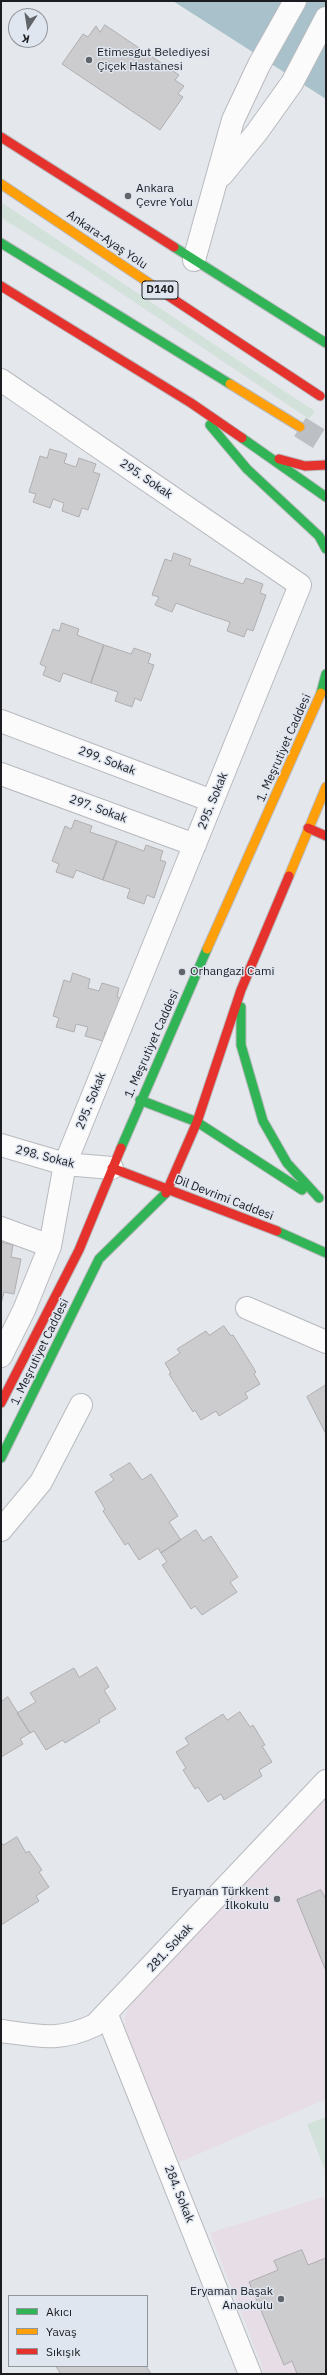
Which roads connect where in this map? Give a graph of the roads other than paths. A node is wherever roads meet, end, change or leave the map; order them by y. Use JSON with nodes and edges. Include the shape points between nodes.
{"nodes":[{"id":1,"x":295,"y":1,"type":"edge"},
{"id":2,"x":326,"y":18,"type":"edge"},
{"id":3,"x":1,"y":137,"type":"edge"},
{"id":4,"x":216,"y":182,"type":"junction"},
{"id":5,"x":1,"y":184,"type":"edge"},
{"id":6,"x":1,"y":242,"type":"edge"},
{"id":7,"x":194,"y":260,"type":"junction"},
{"id":8,"x":1,"y":286,"type":"edge"},
{"id":9,"x":326,"y":343,"type":"edge"},
{"id":10,"x":1,"y":380,"type":"edge"},
{"id":11,"x":320,"y":396,"type":"dead end"},
{"id":12,"x":191,"y":403,"type":"junction"},
{"id":13,"x":300,"y":427,"type":"tunnel mouth"},
{"id":14,"x":266,"y":455,"type":"junction"},
{"id":15,"x":326,"y":465,"type":"edge"},
{"id":16,"x":326,"y":497,"type":"edge"},
{"id":17,"x":326,"y":549,"type":"edge"},
{"id":18,"x":326,"y":674,"type":"edge"},
{"id":19,"x":326,"y":682,"type":"edge"},
{"id":20,"x":322,"y":693,"type":"junction"},
{"id":21,"x":1,"y":721,"type":"edge"},
{"id":22,"x":1,"y":774,"type":"edge"},
{"id":23,"x":326,"y":787,"type":"edge"},
{"id":24,"x":212,"y":801,"type":"junction"},
{"id":25,"x":308,"y":828,"type":"junction"},
{"id":26,"x":326,"y":836,"type":"edge"},
{"id":27,"x":194,"y":845,"type":"junction"},
{"id":28,"x":241,"y":990,"type":"junction"},
{"id":29,"x":140,"y":1100,"type":"junction"},
{"id":30,"x":197,"y":1122,"type":"junction"},
{"id":31,"x":1,"y":1145,"type":"edge"},
{"id":32,"x":65,"y":1164,"type":"junction"},
{"id":33,"x":112,"y":1168,"type":"junction"},
{"id":34,"x":169,"y":1190,"type":"junction"},
{"id":35,"x":322,"y":1200,"type":"edge"},
{"id":36,"x":1,"y":1228,"type":"edge"},
{"id":37,"x":50,"y":1246,"type":"junction"},
{"id":38,"x":326,"y":1253,"type":"edge"},
{"id":39,"x":247,"y":1308,"type":"dead end"},
{"id":40,"x":326,"y":1342,"type":"edge"},
{"id":41,"x":1,"y":1356,"type":"edge"},
{"id":42,"x":1,"y":1403,"type":"edge"},
{"id":43,"x":81,"y":1405,"type":"dead end"},
{"id":44,"x":1,"y":1458,"type":"edge"},
{"id":45,"x":1,"y":1530,"type":"edge"},
{"id":46,"x":326,"y":1781,"type":"edge"},
{"id":47,"x":107,"y":2015,"type":"junction"},
{"id":48,"x":1,"y":2031,"type":"edge"},
{"id":49,"x":250,"y":2374,"type":"edge"}],
"edges":[{"from":1,"to":4,"type":"street","via":[[259,65],[233,120]]},
{"from":2,"to":4,"type":"street","via":[[292,83],[257,132]]},
{"from":3,"to":7,"type":"main road"},
{"from":4,"to":7,"type":"street"},
{"from":5,"to":11,"type":"main road","name":"Ankara-Ayaş Yolu","number":"D140"},
{"from":6,"to":13,"type":"main road"},
{"from":7,"to":9,"type":"main road"},
{"from":8,"to":12,"type":"main road"},
{"from":10,"to":24,"type":"street","name":"295. Sokak","via":[[300,585]]},
{"from":12,"to":14,"type":"main road"},
{"from":12,"to":17,"type":"main road","via":[[247,469],[319,536]]},
{"from":14,"to":15,"type":"main road","via":[[305,466]]},
{"from":14,"to":16,"type":"main road"},
{"from":18,"to":20,"type":"main road"},
{"from":19,"to":20,"type":"main road"},
{"from":20,"to":29,"type":"main road","name":"1. Meşrutiyet Caddesi"},
{"from":21,"to":24,"type":"street","name":"299. Sokak"},
{"from":22,"to":27,"type":"street","name":"297. Sokak"},
{"from":23,"to":25,"type":"main road","name":"1. Meşrutiyet Caddesi"},
{"from":24,"to":27,"type":"street","name":"295. Sokak"},
{"from":25,"to":26,"type":"main road"},
{"from":25,"to":28,"type":"main road","name":"1. Meşrutiyet Caddesi"},
{"from":27,"to":32,"type":"street","name":"295. Sokak"},
{"from":28,"to":30,"type":"main road","name":"1. Meşrutiyet Caddesi"},
{"from":28,"to":35,"type":"main road","via":[[241,1045],[263,1121],[287,1163]]},
{"from":29,"to":30,"type":"main road"},
{"from":29,"to":33,"type":"main road","name":"1. Meşrutiyet Caddesi"},
{"from":30,"to":34,"type":"main road","name":"1. Meşrutiyet Caddesi"},
{"from":30,"to":35,"type":"main road","via":[[289,1183]]},
{"from":31,"to":32,"type":"street","name":"298. Sokak"},
{"from":32,"to":33,"type":"street","name":"298. Sokak"},
{"from":32,"to":37,"type":"street","name":"295. Sokak"},
{"from":33,"to":34,"type":"main road","name":"Dil Devrimi Caddesi"},
{"from":33,"to":42,"type":"main road","name":"1. Meşrutiyet Caddesi","via":[[79,1250]]},
{"from":34,"to":38,"type":"main road","name":"Dil Devrimi Caddesi","via":[[298,1239]]},
{"from":34,"to":44,"type":"main road","name":"1. Meşrutiyet Caddesi","via":[[99,1259]]},
{"from":36,"to":37,"type":"street"},
{"from":37,"to":41,"type":"street","name":"295. Sokak","via":[[24,1310]]},
{"from":39,"to":40,"type":"street"},
{"from":43,"to":45,"type":"street","via":[[40,1482]]},
{"from":46,"to":47,"type":"street","name":"281. Sokak"},
{"from":47,"to":48,"type":"street","name":"281. Sokak","via":[[79,2033],[62,2037]]},
{"from":47,"to":49,"type":"street","name":"284. Sokak"}]}
